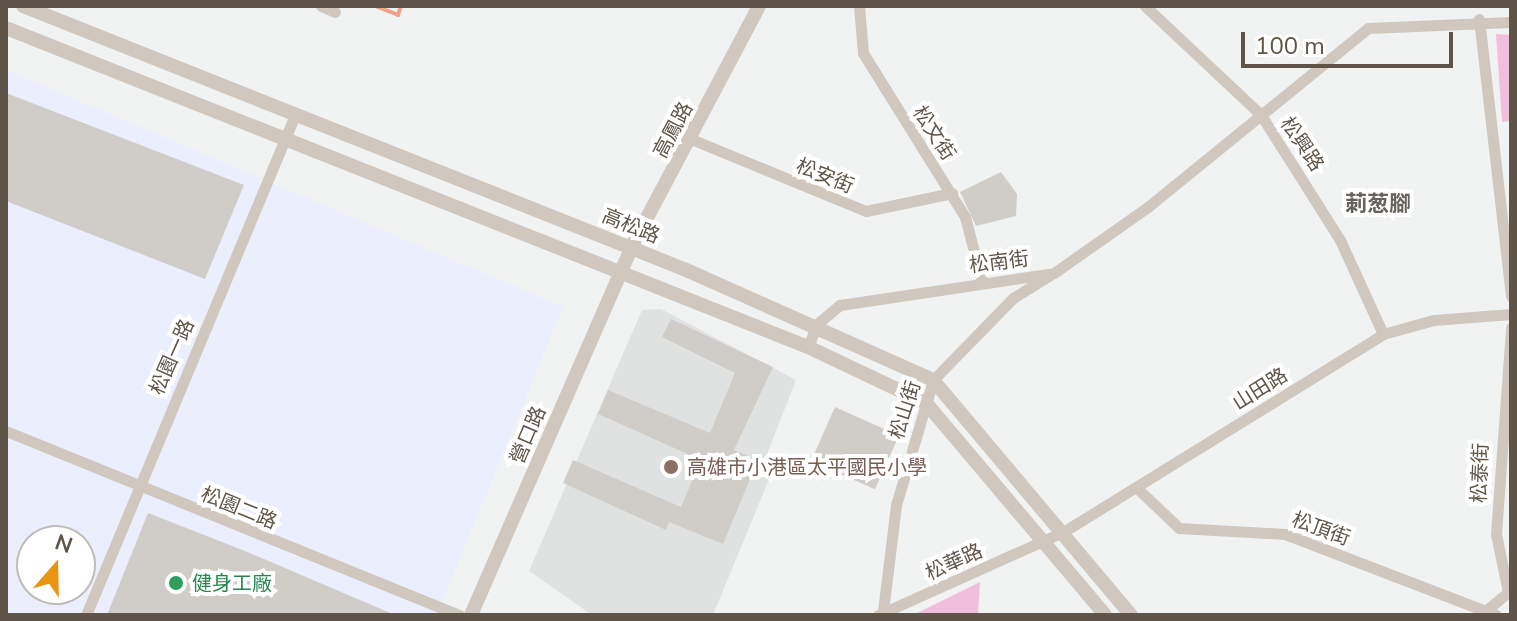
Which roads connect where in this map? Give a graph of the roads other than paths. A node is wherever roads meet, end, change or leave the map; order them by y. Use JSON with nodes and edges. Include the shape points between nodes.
{"nodes":[{"id":1,"x":23,"y":6,"type":"edge"},
{"id":2,"x":321,"y":6,"type":"edge"},
{"id":3,"x":759,"y":6,"type":"edge"},
{"id":4,"x":859,"y":6,"type":"edge"},
{"id":5,"x":1145,"y":6,"type":"edge"},
{"id":6,"x":335,"y":12,"type":"dead end"},
{"id":7,"x":1479,"y":19,"type":"junction"},
{"id":8,"x":1511,"y":22,"type":"edge"},
{"id":9,"x":6,"y":28,"type":"edge"},
{"id":10,"x":295,"y":115,"type":"junction"},
{"id":11,"x":1261,"y":115,"type":"junction"},
{"id":12,"x":285,"y":139,"type":"junction"},
{"id":13,"x":691,"y":139,"type":"junction"},
{"id":14,"x":952,"y":193,"type":"junction"},
{"id":15,"x":631,"y":248,"type":"junction"},
{"id":16,"x":620,"y":271,"type":"junction"},
{"id":17,"x":1054,"y":273,"type":"junction"},
{"id":18,"x":982,"y":282,"type":"junction"},
{"id":19,"x":1511,"y":296,"type":"edge"},
{"id":20,"x":1511,"y":314,"type":"edge"},
{"id":21,"x":817,"y":324,"type":"junction"},
{"id":22,"x":1511,"y":328,"type":"edge"},
{"id":23,"x":1383,"y":334,"type":"junction"},
{"id":24,"x":808,"y":347,"type":"junction"},
{"id":25,"x":933,"y":380,"type":"junction"},
{"id":26,"x":926,"y":403,"type":"junction"},
{"id":27,"x":6,"y":431,"type":"edge"},
{"id":28,"x":135,"y":486,"type":"junction"},
{"id":29,"x":1138,"y":489,"type":"junction"},
{"id":30,"x":1063,"y":532,"type":"junction"},
{"id":31,"x":1045,"y":542,"type":"junction"},
{"id":32,"x":881,"y":613,"type":"edge"},
{"id":33,"x":1488,"y":613,"type":"edge"},
{"id":34,"x":86,"y":615,"type":"edge"},
{"id":35,"x":460,"y":615,"type":"edge"},
{"id":36,"x":471,"y":615,"type":"edge"},
{"id":37,"x":1105,"y":615,"type":"edge"},
{"id":38,"x":1131,"y":615,"type":"edge"}],
"edges":[{"from":1,"to":10,"type":"street","name":"高松路"},
{"from":2,"to":6,"type":"street"},
{"from":3,"to":13,"type":"street","name":"高鳳路"},
{"from":4,"to":14,"type":"street","name":"松文街","via":[[857,33],[874,77]]},
{"from":5,"to":11,"type":"street","name":"松興路"},
{"from":7,"to":8,"type":"street","name":"松南街"},
{"from":7,"to":11,"type":"street","name":"松南街","via":[[1368,28]]},
{"from":7,"to":19,"type":"street"},
{"from":9,"to":12,"type":"street"},
{"from":10,"to":12,"type":"street","name":"松園一路"},
{"from":10,"to":15,"type":"street","name":"高松路"},
{"from":11,"to":17,"type":"street","name":"松南街"},
{"from":11,"to":23,"type":"street","name":"松興路","via":[[1347,252]]},
{"from":12,"to":16,"type":"street"},
{"from":12,"to":28,"type":"street","name":"松園一路"},
{"from":13,"to":14,"type":"street","name":"松安街","via":[[866,211]]},
{"from":13,"to":15,"type":"street","name":"高鳳路"},
{"from":14,"to":18,"type":"street","name":"松文街"},
{"from":15,"to":16,"type":"street","name":"高鳳路"},
{"from":15,"to":21,"type":"street","name":"高松路"},
{"from":16,"to":24,"type":"street"},
{"from":16,"to":36,"type":"street","name":"營口路"},
{"from":17,"to":18,"type":"street","name":"松南街"},
{"from":17,"to":25,"type":"street","name":"松山街","via":[[1013,298]]},
{"from":18,"to":21,"type":"street","name":"松南街","via":[[840,305]]},
{"from":20,"to":23,"type":"street","name":"山田路","via":[[1434,320]]},
{"from":21,"to":24,"type":"street"},
{"from":21,"to":25,"type":"street","name":"高松路"},
{"from":22,"to":33,"type":"street","name":"松泰街","via":[[1496,534],[1508,592]]},
{"from":23,"to":29,"type":"street","name":"山田路"},
{"from":24,"to":26,"type":"street"},
{"from":25,"to":26,"type":"street","name":"松山街"},
{"from":25,"to":30,"type":"street","name":"高松路"},
{"from":26,"to":31,"type":"street"},
{"from":26,"to":32,"type":"street","name":"松山街","via":[[896,505]]},
{"from":27,"to":28,"type":"street","name":"松園二路"},
{"from":28,"to":34,"type":"street","name":"松園一路"},
{"from":28,"to":35,"type":"street","name":"松園二路"},
{"from":29,"to":30,"type":"street","name":"山田路"},
{"from":29,"to":33,"type":"street","name":"松頂街","via":[[1179,528],[1285,534]]},
{"from":30,"to":31,"type":"street","name":"山田路"},
{"from":30,"to":38,"type":"street","name":"高松路"},
{"from":31,"to":32,"type":"street","name":"松華路"},
{"from":31,"to":37,"type":"street"}]}
